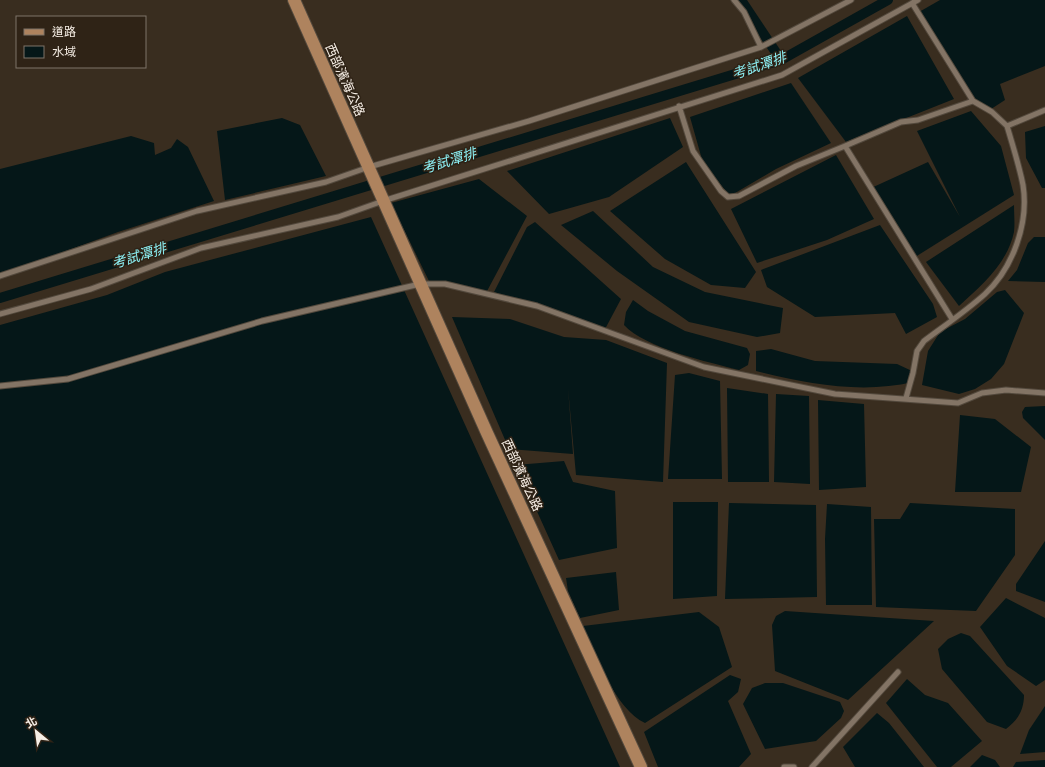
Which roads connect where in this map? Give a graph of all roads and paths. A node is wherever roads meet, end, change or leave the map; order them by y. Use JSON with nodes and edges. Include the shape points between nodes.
{"nodes":[{"id":1,"x":294,"y":0,"type":"edge"},
{"id":2,"x":734,"y":0,"type":"edge"},
{"id":3,"x":851,"y":0,"type":"edge"},
{"id":4,"x":915,"y":2,"type":"edge"},
{"id":5,"x":761,"y":47,"type":"junction"},
{"id":6,"x":973,"y":101,"type":"junction"},
{"id":7,"x":680,"y":106,"type":"junction"},
{"id":8,"x":1045,"y":110,"type":"edge"},
{"id":9,"x":1006,"y":126,"type":"junction"},
{"id":10,"x":845,"y":146,"type":"junction"},
{"id":11,"x":370,"y":170,"type":"junction"},
{"id":12,"x":382,"y":197,"type":"junction"},
{"id":13,"x":0,"y":276,"type":"edge"},
{"id":14,"x":420,"y":284,"type":"junction"},
{"id":15,"x":0,"y":314,"type":"edge"},
{"id":16,"x":952,"y":320,"type":"junction"},
{"id":17,"x":0,"y":386,"type":"edge"},
{"id":18,"x":1045,"y":393,"type":"edge"},
{"id":19,"x":906,"y":398,"type":"junction"},
{"id":20,"x":898,"y":672,"type":"dead end"},
{"id":21,"x":641,"y":767,"type":"edge"},
{"id":22,"x":784,"y":767,"type":"edge"},
{"id":23,"x":794,"y":767,"type":"edge"},
{"id":24,"x":812,"y":767,"type":"edge"}],
"edges":[{"from":1,"to":11,"type":"main road","name":"西部濱海公路"},
{"from":2,"to":5,"type":"lane","via":[[744,12]]},
{"from":3,"to":5,"type":"lane"},
{"from":4,"to":6,"type":"lane"},
{"from":4,"to":7,"type":"lane","via":[[782,75]]},
{"from":5,"to":11,"type":"lane"},
{"from":6,"to":9,"type":"lane","via":[[992,112]]},
{"from":6,"to":10,"type":"lane","via":[[918,120],[901,122]]},
{"from":7,"to":10,"type":"lane","via":[[693,150],[728,197],[740,196],[796,166]]},
{"from":7,"to":12,"type":"lane"},
{"from":8,"to":9,"type":"lane"},
{"from":9,"to":16,"type":"lane","via":[[1023,186],[1024,215],[1017,242],[1001,274],[986,293]]},
{"from":10,"to":16,"type":"lane"},
{"from":11,"to":12,"type":"main road","name":"西部濱海公路"},
{"from":11,"to":13,"type":"lane","via":[[197,211]]},
{"from":12,"to":14,"type":"main road","name":"西部濱海公路"},
{"from":12,"to":15,"type":"lane","via":[[338,217],[201,248],[91,289]]},
{"from":14,"to":17,"type":"lane","via":[[262,321],[68,379]]},
{"from":14,"to":19,"type":"lane","via":[[445,284],[537,306],[704,367],[835,394]]},
{"from":14,"to":21,"type":"main road","name":"西部濱海公路"},
{"from":16,"to":19,"type":"lane","via":[[924,341],[917,351],[914,373]]},
{"from":18,"to":19,"type":"lane","via":[[1006,390],[982,392],[958,403]]},
{"from":20,"to":24,"type":"lane"},
{"from":22,"to":23,"type":"lane"}]}
